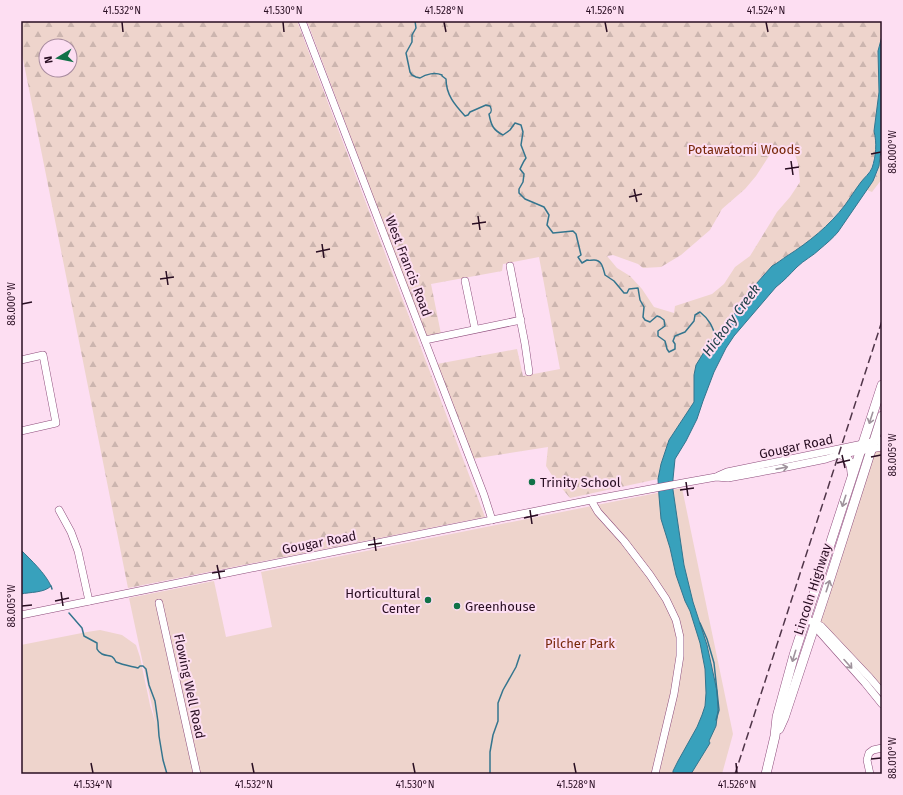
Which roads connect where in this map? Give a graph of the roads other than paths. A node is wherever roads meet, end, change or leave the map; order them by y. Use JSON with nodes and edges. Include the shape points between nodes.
{"nodes":[{"id":1,"x":302,"y":21,"type":"edge"},
{"id":2,"x":510,"y":266,"type":"dead end"},
{"id":3,"x":465,"y":281,"type":"dead end"},
{"id":4,"x":521,"y":320,"type":"junction"},
{"id":5,"x":475,"y":329,"type":"junction"},
{"id":6,"x":425,"y":340,"type":"junction"},
{"id":7,"x":21,"y":360,"type":"edge"},
{"id":8,"x":529,"y":372,"type":"dead end"},
{"id":9,"x":882,"y":385,"type":"edge"},
{"id":10,"x":882,"y":416,"type":"edge"},
{"id":11,"x":21,"y":431,"type":"edge"},
{"id":12,"x":876,"y":444,"type":"edge"},
{"id":13,"x":861,"y":447,"type":"junction"},
{"id":14,"x":882,"y":447,"type":"edge"},
{"id":15,"x":842,"y":454,"type":"junction"},
{"id":16,"x":716,"y":477,"type":"junction"},
{"id":17,"x":852,"y":478,"type":"junction"},
{"id":18,"x":591,"y":500,"type":"junction"},
{"id":19,"x":59,"y":510,"type":"dead end"},
{"id":20,"x":492,"y":520,"type":"junction"},
{"id":21,"x":89,"y":601,"type":"junction"},
{"id":22,"x":159,"y":603,"type":"dead end"},
{"id":23,"x":21,"y":616,"type":"edge"},
{"id":24,"x":806,"y":619,"type":"junction"},
{"id":25,"x":815,"y":623,"type":"junction"},
{"id":26,"x":882,"y":692,"type":"edge"},
{"id":27,"x":882,"y":704,"type":"edge"},
{"id":28,"x":775,"y":736,"type":"junction"},
{"id":29,"x":882,"y":748,"type":"edge"},
{"id":30,"x":197,"y":774,"type":"edge"},
{"id":31,"x":655,"y":774,"type":"edge"},
{"id":32,"x":766,"y":774,"type":"edge"},
{"id":33,"x":870,"y":774,"type":"edge"}],
"edges":[{"from":1,"to":6,"type":"street","name":"West Francis Road"},
{"from":2,"to":4,"type":"street"},
{"from":3,"to":5,"type":"street"},
{"from":4,"to":5,"type":"street"},
{"from":4,"to":8,"type":"street"},
{"from":5,"to":6,"type":"street"},
{"from":6,"to":20,"type":"street","name":"West Francis Road"},
{"from":7,"to":11,"type":"street","via":[[43,355],[56,423]]},
{"from":9,"to":13,"type":"main road","name":"Lincoln Highway","one_way":true},
{"from":10,"to":12,"type":"main road","name":"Lincoln Highway"},
{"from":12,"to":13,"type":"street","name":"Gougar Road"},
{"from":12,"to":14,"type":"street","name":"Gougar Road"},
{"from":25,"to":12,"type":"main road","name":"Lincoln Highway","one_way":true},
{"from":13,"to":15,"type":"street","name":"Gougar Road"},
{"from":13,"to":16,"type":"street","name":"Gougar Road","via":[[727,472]]},
{"from":13,"to":17,"type":"main road","name":"Lincoln Highway"},
{"from":16,"to":15,"type":"street","name":"Gougar Road","one_way":true,"via":[[728,478]]},
{"from":15,"to":17,"type":"main road","via":[[850,462]]},
{"from":16,"to":18,"type":"street","name":"Gougar Road"},
{"from":17,"to":24,"type":"main road","name":"Lincoln Highway","one_way":true},
{"from":18,"to":20,"type":"street","name":"Gougar Road"},
{"from":18,"to":31,"type":"street","via":[[650,575],[676,620],[680,656],[674,694]]},
{"from":19,"to":21,"type":"street","via":[[78,551]]},
{"from":20,"to":21,"type":"street","name":"Gougar Road"},
{"from":21,"to":23,"type":"street","name":"Gougar Road"},
{"from":22,"to":30,"type":"street","name":"Flowing Well Road"},
{"from":24,"to":25,"type":"street"},
{"from":24,"to":28,"type":"main road","name":"Lincoln Highway","one_way":true,"via":[[783,693]]},
{"from":25,"to":26,"type":"street","via":[[821,626]]},
{"from":25,"to":27,"type":"street","one_way":true,"via":[[817,630]]},
{"from":25,"to":28,"type":"main road","name":"Lincoln Highway","via":[[784,718]]},
{"from":28,"to":32,"type":"main road","name":"Lincoln Highway"},
{"from":29,"to":33,"type":"street","via":[[869,753],[867,760]]}]}
